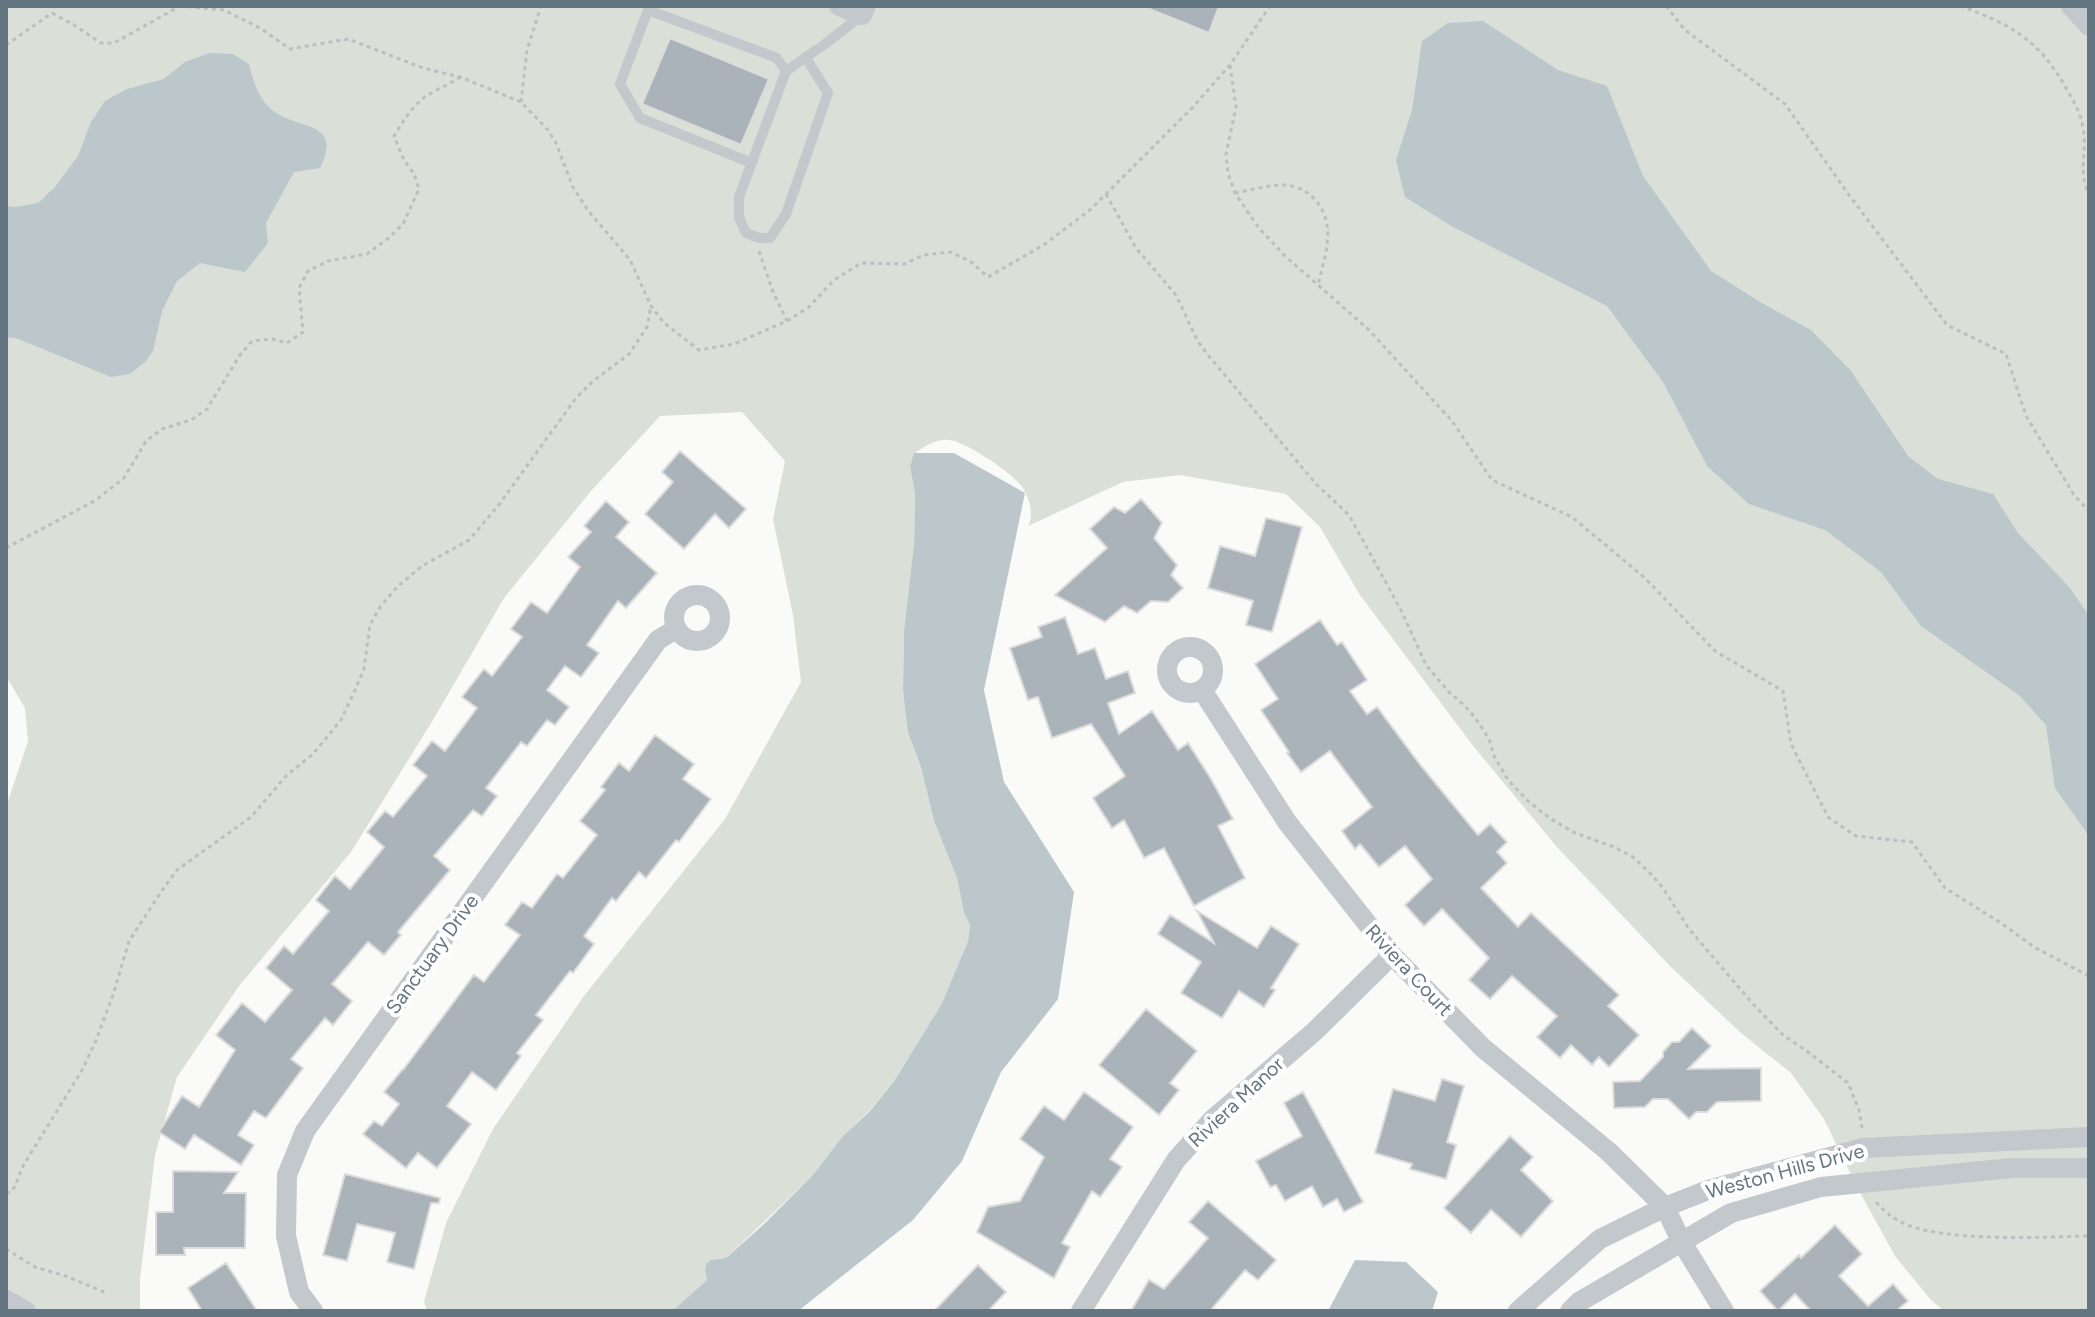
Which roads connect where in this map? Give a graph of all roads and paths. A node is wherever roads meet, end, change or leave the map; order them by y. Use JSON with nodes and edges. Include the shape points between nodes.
{"nodes":[{"id":1,"x":180,"y":6,"type":"edge"},
{"id":2,"x":541,"y":6,"type":"edge"},
{"id":3,"x":839,"y":6,"type":"edge"},
{"id":4,"x":1270,"y":6,"type":"edge"},
{"id":5,"x":1666,"y":6,"type":"edge"},
{"id":6,"x":1960,"y":6,"type":"edge"},
{"id":7,"x":2071,"y":6,"type":"edge"},
{"id":8,"x":864,"y":11,"type":"edge"},
{"id":9,"x":2089,"y":26,"type":"edge"},
{"id":10,"x":6,"y":45,"type":"edge"},
{"id":11,"x":806,"y":58,"type":"junction"},
{"id":12,"x":1230,"y":65,"type":"junction"},
{"id":13,"x":786,"y":71,"type":"junction"},
{"id":14,"x":460,"y":77,"type":"junction"},
{"id":15,"x":521,"y":102,"type":"junction"},
{"id":16,"x":752,"y":163,"type":"junction"},
{"id":17,"x":1235,"y":193,"type":"junction"},
{"id":18,"x":1106,"y":194,"type":"junction"},
{"id":19,"x":2089,"y":195,"type":"edge"},
{"id":20,"x":759,"y":238,"type":"junction"},
{"id":21,"x":1318,"y":286,"type":"junction"},
{"id":22,"x":651,"y":306,"type":"junction"},
{"id":23,"x":787,"y":321,"type":"junction"},
{"id":24,"x":2089,"y":511,"type":"edge"},
{"id":25,"x":6,"y":548,"type":"edge"},
{"id":26,"x":676,"y":629,"type":"dead end"},
{"id":27,"x":1202,"y":690,"type":"dead end"},
{"id":28,"x":1392,"y":955,"type":"junction"},
{"id":29,"x":2089,"y":978,"type":"edge"},
{"id":30,"x":2089,"y":1137,"type":"edge"},
{"id":31,"x":1863,"y":1148,"type":"junction"},
{"id":32,"x":2089,"y":1168,"type":"edge"},
{"id":33,"x":1867,"y":1182,"type":"junction"},
{"id":34,"x":6,"y":1194,"type":"edge"},
{"id":35,"x":1665,"y":1207,"type":"junction"},
{"id":36,"x":2089,"y":1236,"type":"edge"},
{"id":37,"x":1681,"y":1241,"type":"junction"},
{"id":38,"x":6,"y":1249,"type":"edge"},
{"id":39,"x":104,"y":1292,"type":"dead end"},
{"id":40,"x":6,"y":1300,"type":"edge"},
{"id":41,"x":26,"y":1311,"type":"edge"},
{"id":42,"x":313,"y":1311,"type":"edge"},
{"id":43,"x":1081,"y":1311,"type":"edge"},
{"id":44,"x":1518,"y":1311,"type":"edge"},
{"id":45,"x":1570,"y":1311,"type":"edge"},
{"id":46,"x":1724,"y":1311,"type":"edge"}],
"edges":[{"from":1,"to":10,"type":"path","via":[[114,43],[101,43],[52,13]]},
{"from":1,"to":14,"type":"path","via":[[224,10],[290,49],[348,39]]},
{"from":2,"to":15,"type":"path","via":[[527,50]]},
{"from":3,"to":8,"type":"street"},
{"from":4,"to":12,"type":"path"},
{"from":5,"to":24,"type":"path","via":[[1685,30],[1785,104],[1947,325],[2006,354],[2026,416]]},
{"from":6,"to":19,"type":"path","via":[[2009,25],[2050,63],[2082,122],[2082,168]]},
{"from":7,"to":9,"type":"street"},
{"from":8,"to":11,"type":"lane"},
{"from":11,"to":13,"type":"lane"},
{"from":11,"to":20,"type":"lane","via":[[828,93],[786,214],[770,238]]},
{"from":12,"to":17,"type":"path","via":[[1236,107],[1226,154]]},
{"from":12,"to":18,"type":"path"},
{"from":13,"to":16,"type":"lane"},
{"from":13,"to":16,"type":"lane","via":[[777,58],[648,10],[620,84],[640,118]]},
{"from":14,"to":15,"type":"path"},
{"from":14,"to":25,"type":"path","via":[[423,97],[394,136],[419,189],[403,224],[367,254],[328,261],[308,271],[299,288],[303,332],[287,343],[252,341],[207,409],[146,441],[124,478],[96,500]]},
{"from":15,"to":22,"type":"path","via":[[548,130],[573,187],[630,260]]},
{"from":16,"to":20,"type":"lane","via":[[739,197],[739,217],[746,233]]},
{"from":17,"to":21,"type":"path","via":[[1258,227]]},
{"from":17,"to":21,"type":"path","via":[[1287,185],[1312,196],[1329,234]]},
{"from":18,"to":23,"type":"path","via":[[1045,244],[988,277],[950,252],[904,264],[861,263]]},
{"from":18,"to":31,"type":"path","via":[[1136,248],[1176,295],[1208,355],[1316,484],[1349,515],[1426,665],[1476,719],[1508,780],[1551,819],[1633,857],[1648,871],[1753,1004],[1783,1035],[1848,1083],[1859,1110]]},
{"from":20,"to":23,"type":"path","via":[[764,270]]},
{"from":21,"to":29,"type":"path","via":[[1368,329],[1452,421],[1492,480],[1572,517],[1645,578],[1715,651],[1783,691],[1791,744],[1828,817],[1856,836],[1912,842],[1945,888]]},
{"from":22,"to":23,"type":"path","via":[[699,350],[734,344]]},
{"from":22,"to":34,"type":"path","via":[[647,327],[629,354],[576,398],[469,540],[422,566],[380,607],[370,625],[364,669],[355,690],[341,720],[313,754],[251,817],[177,870],[163,889],[129,941],[86,1062]]},
{"from":26,"to":42,"type":"street","name":"Sanctuary Drive","via":[[658,640],[305,1131],[287,1175],[286,1236],[299,1292]]},
{"from":27,"to":28,"type":"street","name":"Riviera Court","via":[[1287,822]]},
{"from":28,"to":35,"type":"street","name":"Riviera Court","via":[[1483,1048],[1609,1152]]},
{"from":28,"to":43,"type":"street","name":"Riviera Manor","via":[[1315,1031],[1213,1119],[1176,1160]]},
{"from":30,"to":31,"type":"street","name":"Weston Hills Drive"},
{"from":31,"to":35,"type":"street","name":"Weston Hills Drive","via":[[1708,1190]]},
{"from":32,"to":33,"type":"street","name":"Weston Hills Drive","via":[[2012,1168]]},
{"from":33,"to":36,"type":"path","via":[[1885,1212],[1923,1230]]},
{"from":33,"to":37,"type":"street","name":"Weston Hills Drive","via":[[1821,1187],[1731,1213]]},
{"from":35,"to":37,"type":"street"},
{"from":35,"to":44,"type":"street","name":"Weston Hills Drive","via":[[1600,1239]]},
{"from":37,"to":45,"type":"street","name":"Weston Hills Drive"},
{"from":37,"to":46,"type":"street"},
{"from":38,"to":39,"type":"path","via":[[35,1267]]},
{"from":40,"to":41,"type":"street"}]}
